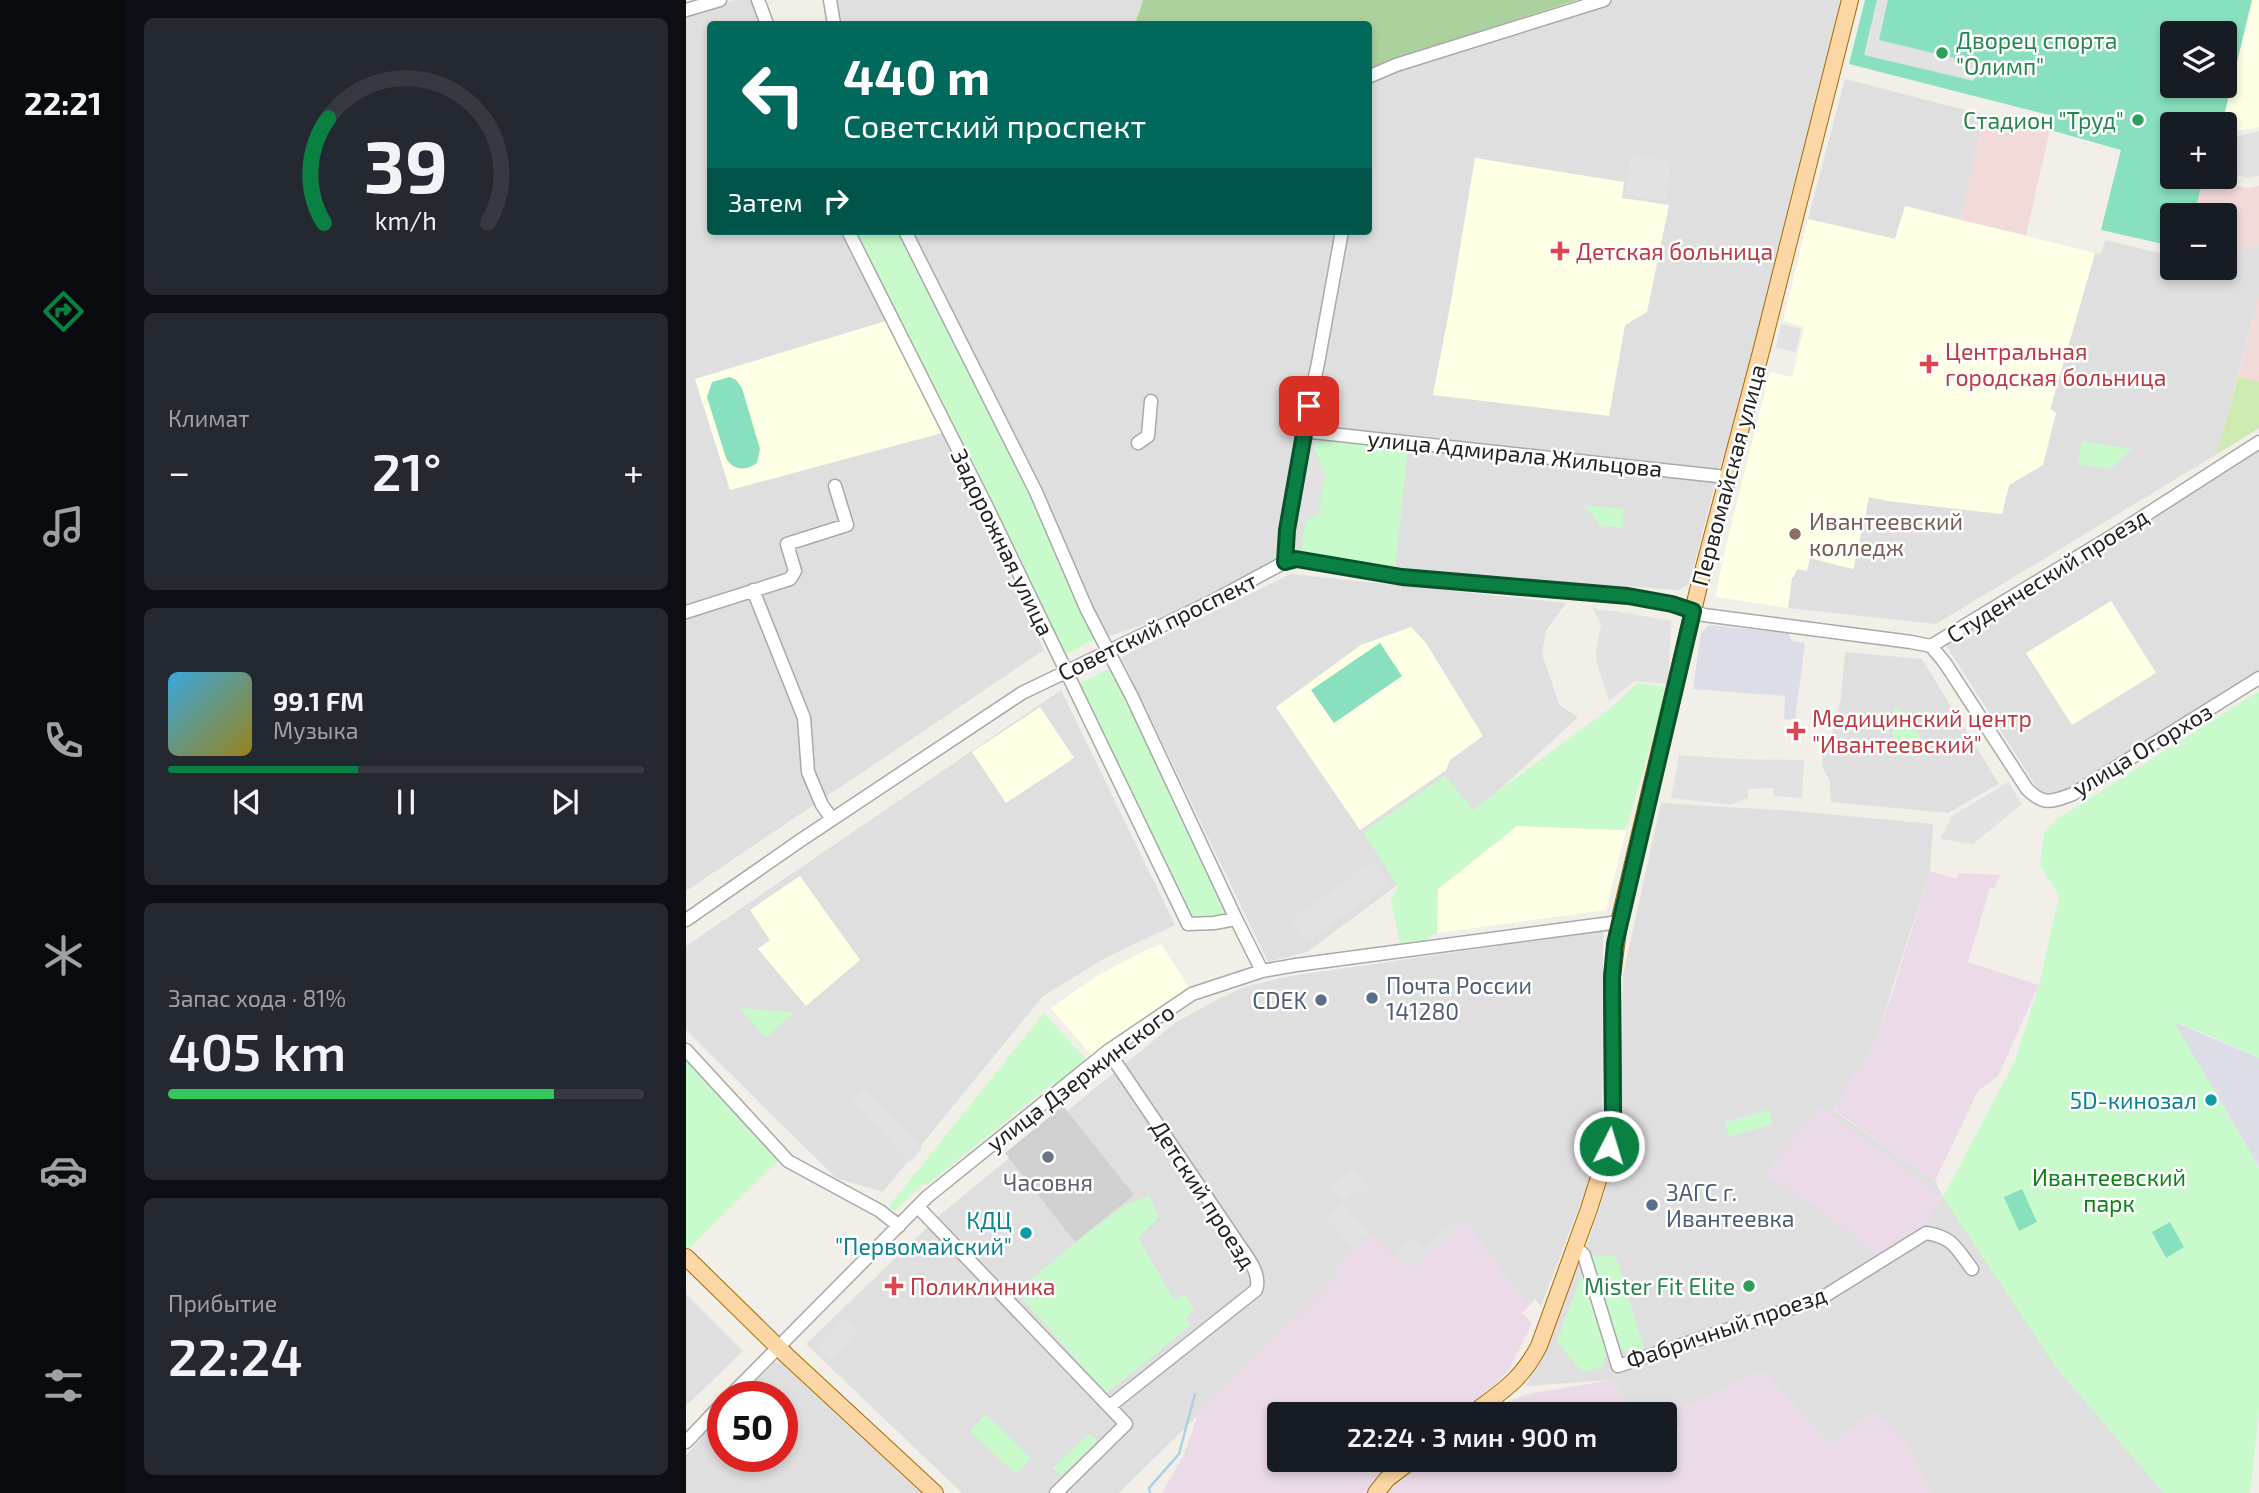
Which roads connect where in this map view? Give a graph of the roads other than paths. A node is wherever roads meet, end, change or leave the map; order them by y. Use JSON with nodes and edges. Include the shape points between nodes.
{"nodes":[{"id":1,"x":720,"y":0,"type":"edge"},
{"id":2,"x":758,"y":0,"type":"edge"},
{"id":3,"x":830,"y":0,"type":"edge"},
{"id":4,"x":1604,"y":0,"type":"edge"},
{"id":5,"x":1850,"y":0,"type":"edge"},
{"id":6,"x":686,"y":10,"type":"edge"},
{"id":7,"x":766,"y":21,"type":"edge"},
{"id":8,"x":834,"y":21,"type":"edge"},
{"id":9,"x":1372,"y":75,"type":"edge"},
{"id":10,"x":850,"y":235,"type":"edge"},
{"id":11,"x":907,"y":235,"type":"edge"},
{"id":12,"x":1341,"y":235,"type":"edge"},
{"id":13,"x":1151,"y":401,"type":"dead end"},
{"id":14,"x":1303,"y":431,"type":"junction"},
{"id":15,"x":2259,"y":442,"type":"edge"},
{"id":16,"x":1138,"y":443,"type":"dead end"},
{"id":17,"x":1727,"y":477,"type":"junction"},
{"id":18,"x":835,"y":486,"type":"dead end"},
{"id":19,"x":1285,"y":562,"type":"junction"},
{"id":20,"x":753,"y":590,"type":"junction"},
{"id":21,"x":1693,"y":611,"type":"junction"},
{"id":22,"x":686,"y":612,"type":"edge"},
{"id":23,"x":1931,"y":646,"type":"junction"},
{"id":24,"x":1108,"y":650,"type":"junction"},
{"id":25,"x":1066,"y":671,"type":"junction"},
{"id":26,"x":2259,"y":678,"type":"edge"},
{"id":27,"x":832,"y":819,"type":"junction"},
{"id":28,"x":1236,"y":919,"type":"junction"},
{"id":29,"x":686,"y":920,"type":"edge"},
{"id":30,"x":1619,"y":922,"type":"junction"},
{"id":31,"x":1262,"y":971,"type":"junction"},
{"id":32,"x":686,"y":1050,"type":"edge"},
{"id":33,"x":1108,"y":1051,"type":"junction"},
{"id":34,"x":918,"y":1206,"type":"junction"},
{"id":35,"x":899,"y":1226,"type":"junction"},
{"id":36,"x":1575,"y":1246,"type":"junction"},
{"id":37,"x":686,"y":1257,"type":"edge"},
{"id":38,"x":1972,"y":1269,"type":"dead end"},
{"id":39,"x":778,"y":1348,"type":"junction"},
{"id":40,"x":745,"y":1381,"type":"edge"},
{"id":41,"x":1487,"y":1402,"type":"edge"},
{"id":42,"x":1110,"y":1406,"type":"junction"},
{"id":43,"x":707,"y":1420,"type":"edge"},
{"id":44,"x":686,"y":1442,"type":"edge"},
{"id":45,"x":1396,"y":1472,"type":"edge"},
{"id":46,"x":935,"y":1493,"type":"edge"},
{"id":47,"x":1056,"y":1493,"type":"edge"},
{"id":48,"x":1376,"y":1493,"type":"edge"}],
"edges":[{"from":1,"to":6,"type":"street"},
{"from":2,"to":7,"type":"street"},
{"from":3,"to":8,"type":"street"},
{"from":4,"to":9,"type":"street"},
{"from":5,"to":17,"type":"main road","name":"Первомайская улица"},
{"from":10,"to":25,"type":"street","name":"Задорожная улица"},
{"from":11,"to":24,"type":"street","name":"Задорожная улица","via":[[1036,492]]},
{"from":12,"to":14,"type":"street"},
{"from":13,"to":16,"type":"street","via":[[1147,436]]},
{"from":14,"to":17,"type":"street","name":"улица Адмирала Жильцова"},
{"from":14,"to":19,"type":"street"},
{"from":15,"to":23,"type":"street","name":"Студенческий проезд"},
{"from":17,"to":21,"type":"main road","name":"Первомайская улица"},
{"from":18,"to":20,"type":"street","via":[[847,526],[788,544],[795,571],[790,579]]},
{"from":19,"to":21,"type":"street","name":"Советский проспект","via":[[1296,559],[1402,577],[1600,593]]},
{"from":19,"to":24,"type":"street","name":"Советский проспект"},
{"from":20,"to":22,"type":"street"},
{"from":20,"to":27,"type":"street","via":[[804,718],[808,772]]},
{"from":21,"to":23,"type":"street","name":"Студенческий проезд"},
{"from":21,"to":30,"type":"main road","name":"Первомайская улица"},
{"from":23,"to":26,"type":"street","name":"улица Огорхоз","via":[[2027,789],[2046,802],[2073,793]]},
{"from":24,"to":25,"type":"street","name":"Советский проспект"},
{"from":24,"to":28,"type":"street","name":"Задорожная улица"},
{"from":25,"to":27,"type":"street","name":"Советский проспект","via":[[1014,698]]},
{"from":25,"to":28,"type":"street","name":"Задорожная улица","via":[[1188,924]]},
{"from":27,"to":29,"type":"street","name":"Советский проспект"},
{"from":28,"to":31,"type":"street","name":"Задорожная улица"},
{"from":30,"to":31,"type":"street","name":"улица Дзержинского"},
{"from":30,"to":36,"type":"main road","name":"Первомайская улица","via":[[1612,977],[1611,1139]]},
{"from":31,"to":33,"type":"street","name":"улица Дзержинского","via":[[1192,994]]},
{"from":32,"to":35,"type":"street","via":[[788,1161]]},
{"from":33,"to":34,"type":"street","name":"улица Дзержинского"},
{"from":33,"to":42,"type":"street","name":"Детский проезд","via":[[1259,1282],[1256,1290]]},
{"from":34,"to":35,"type":"street","name":"улица Дзержинского"},
{"from":34,"to":42,"type":"street"},
{"from":35,"to":39,"type":"street","name":"улица Дзержинского"},
{"from":36,"to":38,"type":"street","name":"Фабричный проезд","via":[[1584,1255],[1618,1367],[1819,1299],[1926,1233],[1949,1240]]},
{"from":36,"to":41,"type":"main road","name":"Первомайская улица","via":[[1539,1346],[1522,1374]]},
{"from":37,"to":39,"type":"main road"},
{"from":39,"to":40,"type":"street","name":"улица Дзержинского"},
{"from":39,"to":46,"type":"main road"},
{"from":42,"to":47,"type":"street","via":[[1126,1424]]},
{"from":43,"to":44,"type":"street"},
{"from":45,"to":48,"type":"main road"}]}
